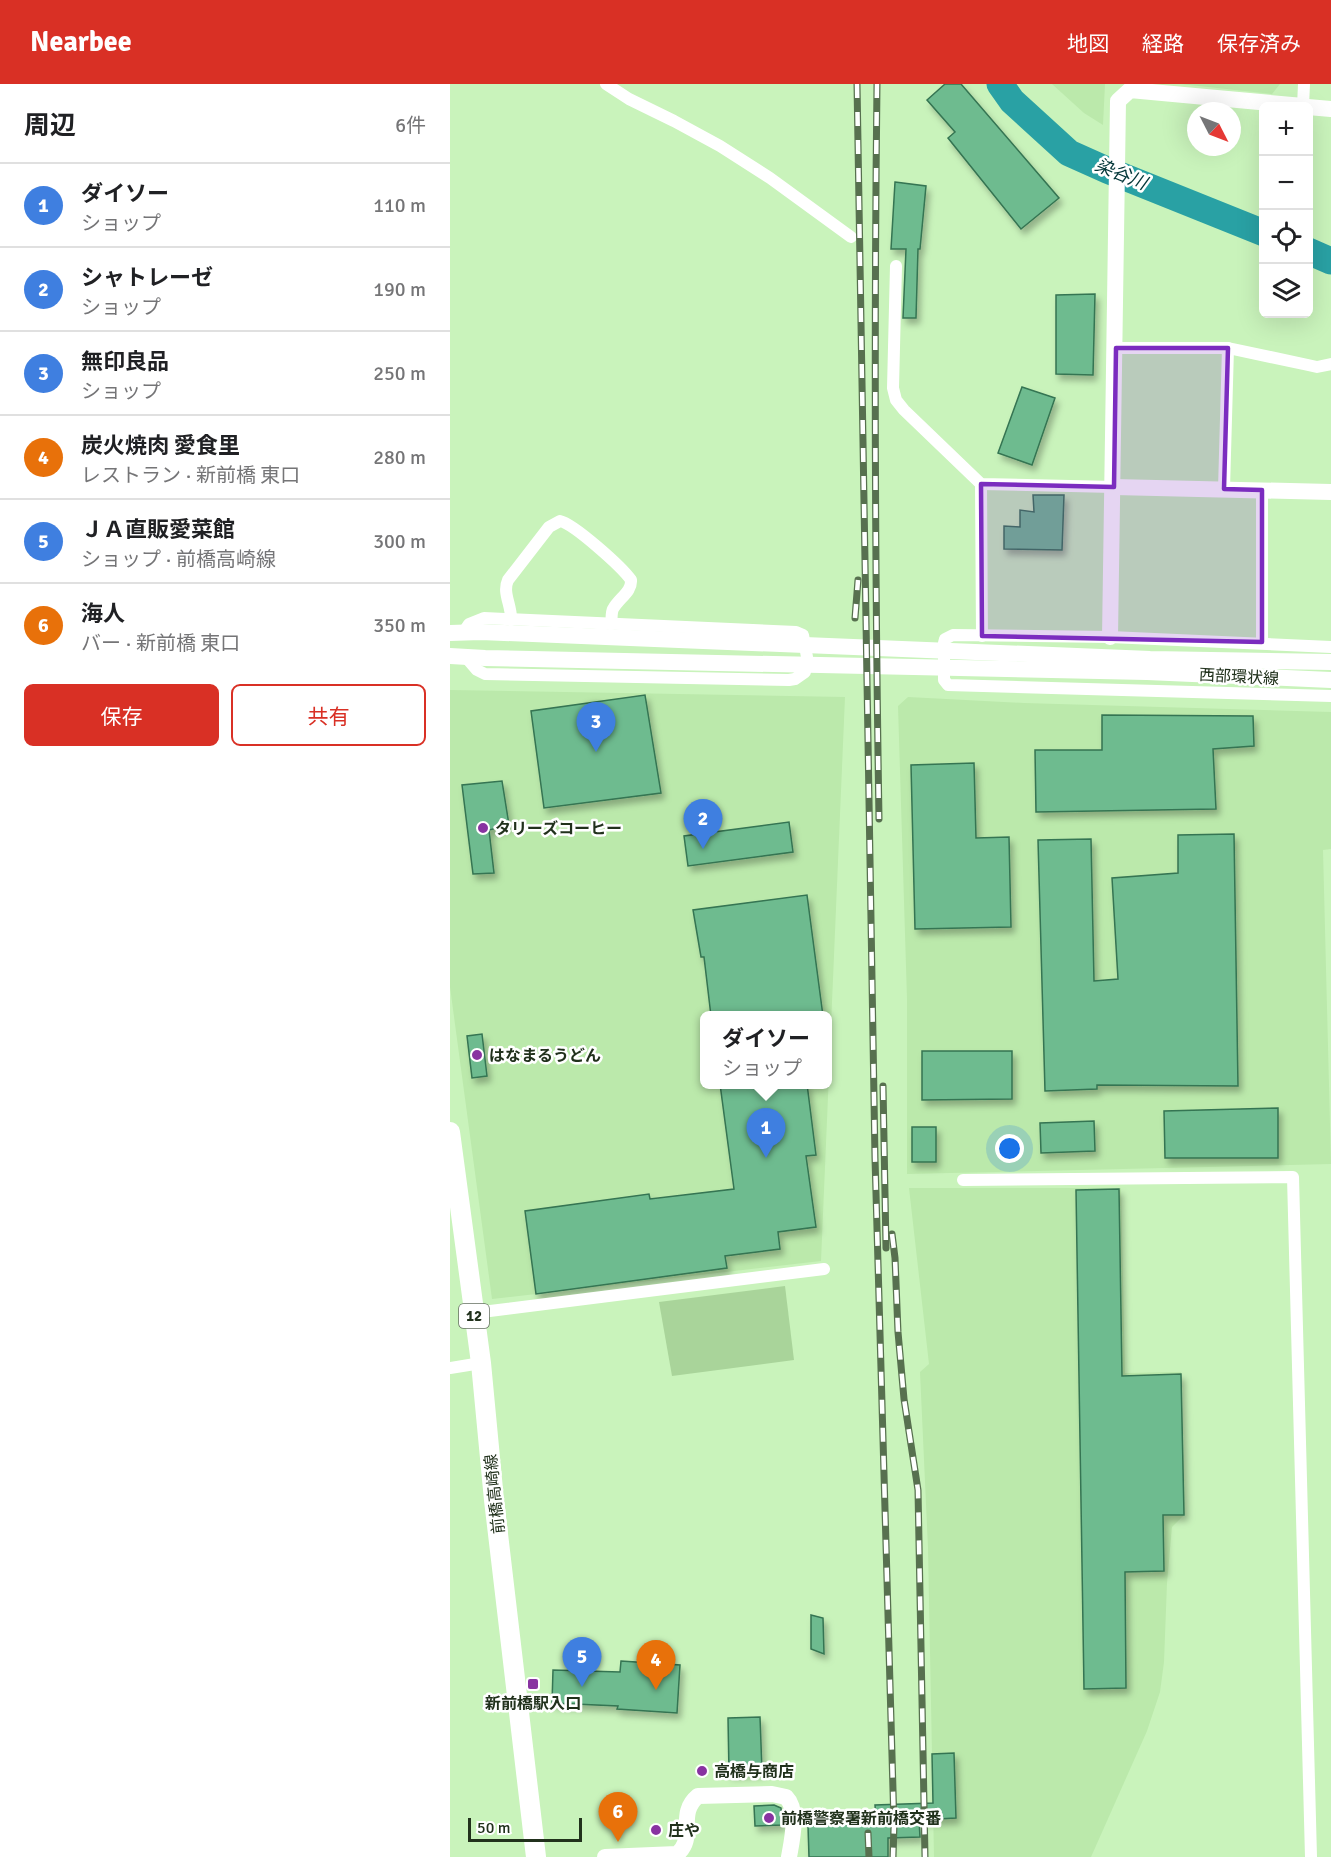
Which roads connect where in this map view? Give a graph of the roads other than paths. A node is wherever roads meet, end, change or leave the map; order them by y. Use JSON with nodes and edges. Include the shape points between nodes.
{"nodes":[{"id":1,"x":606,"y":84,"type":"edge"},
{"id":2,"x":1304,"y":84,"type":"edge"},
{"id":3,"x":1260,"y":102,"type":"edge"},
{"id":4,"x":1303,"y":102,"type":"edge"},
{"id":5,"x":1313,"y":107,"type":"edge"},
{"id":6,"x":1331,"y":109,"type":"edge"},
{"id":7,"x":851,"y":237,"type":"dead end"},
{"id":8,"x":896,"y":266,"type":"dead end"},
{"id":9,"x":1116,"y":348,"type":"junction"},
{"id":10,"x":1228,"y":348,"type":"junction"},
{"id":11,"x":1331,"y":364,"type":"edge"},
{"id":12,"x":981,"y":484,"type":"junction"},
{"id":13,"x":1114,"y":487,"type":"junction"},
{"id":14,"x":1224,"y":489,"type":"junction"},
{"id":15,"x":1262,"y":490,"type":"junction"},
{"id":16,"x":1331,"y":492,"type":"edge"},
{"id":17,"x":511,"y":620,"type":"junction"},
{"id":18,"x":611,"y":624,"type":"junction"},
{"id":19,"x":457,"y":633,"type":"edge"},
{"id":20,"x":982,"y":636,"type":"junction"},
{"id":21,"x":1110,"y":638,"type":"junction"},
{"id":22,"x":1262,"y":642,"type":"junction"},
{"id":23,"x":1331,"y":647,"type":"edge"},
{"id":24,"x":458,"y":656,"type":"edge"},
{"id":25,"x":1331,"y":662,"type":"edge"},
{"id":26,"x":1148,"y":665,"type":"junction"},
{"id":27,"x":1331,"y":680,"type":"edge"},
{"id":28,"x":1331,"y":696,"type":"edge"},
{"id":29,"x":450,"y":1132,"type":"edge"},
{"id":30,"x":963,"y":1180,"type":"dead end"},
{"id":31,"x":824,"y":1269,"type":"dead end"},
{"id":32,"x":474,"y":1313,"type":"junction"},
{"id":33,"x":480,"y":1363,"type":"junction"},
{"id":34,"x":450,"y":1368,"type":"edge"},
{"id":35,"x":536,"y":1857,"type":"edge"},
{"id":36,"x":605,"y":1857,"type":"edge"},
{"id":37,"x":788,"y":1857,"type":"edge"},
{"id":38,"x":1311,"y":1857,"type":"edge"}],
"edges":[{"from":1,"to":7,"type":"street","via":[[720,146]]},
{"from":2,"to":4,"type":"street"},
{"from":3,"to":9,"type":"street","via":[[1130,90],[1118,101]]},
{"from":5,"to":6,"type":"street"},
{"from":8,"to":12,"type":"street","via":[[896,400]]},
{"from":9,"to":10,"type":"street"},
{"from":9,"to":13,"type":"street"},
{"from":10,"to":11,"type":"street","via":[[1317,367]]},
{"from":10,"to":14,"type":"street"},
{"from":12,"to":13,"type":"street"},
{"from":12,"to":20,"type":"street"},
{"from":13,"to":14,"type":"street"},
{"from":13,"to":21,"type":"street"},
{"from":14,"to":15,"type":"street"},
{"from":15,"to":16,"type":"street"},
{"from":15,"to":22,"type":"street"},
{"from":17,"to":18,"type":"street"},
{"from":17,"to":18,"type":"street","via":[[505,589],[508,580],[549,527],[560,521],[586,538],[631,580],[612,611]]},
{"from":17,"to":19,"type":"street","via":[[478,620]]},
{"from":18,"to":24,"type":"street","via":[[796,632],[805,641],[805,672],[789,680],[484,674]]},
{"from":19,"to":26,"type":"street"},
{"from":20,"to":21,"type":"street"},
{"from":20,"to":28,"type":"street","via":[[953,635],[945,639],[945,683]]},
{"from":21,"to":22,"type":"street"},
{"from":22,"to":23,"type":"street"},
{"from":24,"to":26,"type":"street"},
{"from":25,"to":26,"type":"street","name":"西部環状線"},
{"from":26,"to":27,"type":"street","name":"西部環状線"},
{"from":29,"to":32,"type":"main road","name":"前橋高崎線","number":"12"},
{"from":30,"to":38,"type":"street","via":[[1293,1178]]},
{"from":31,"to":32,"type":"street"},
{"from":32,"to":33,"type":"main road","name":"前橋高崎線","number":"12"},
{"from":33,"to":34,"type":"street"},
{"from":33,"to":35,"type":"main road","name":"前橋高崎線","number":"12"},
{"from":36,"to":37,"type":"street","via":[[677,1854],[685,1847],[687,1813],[698,1796],[772,1794],[786,1797],[792,1804]]}]}
